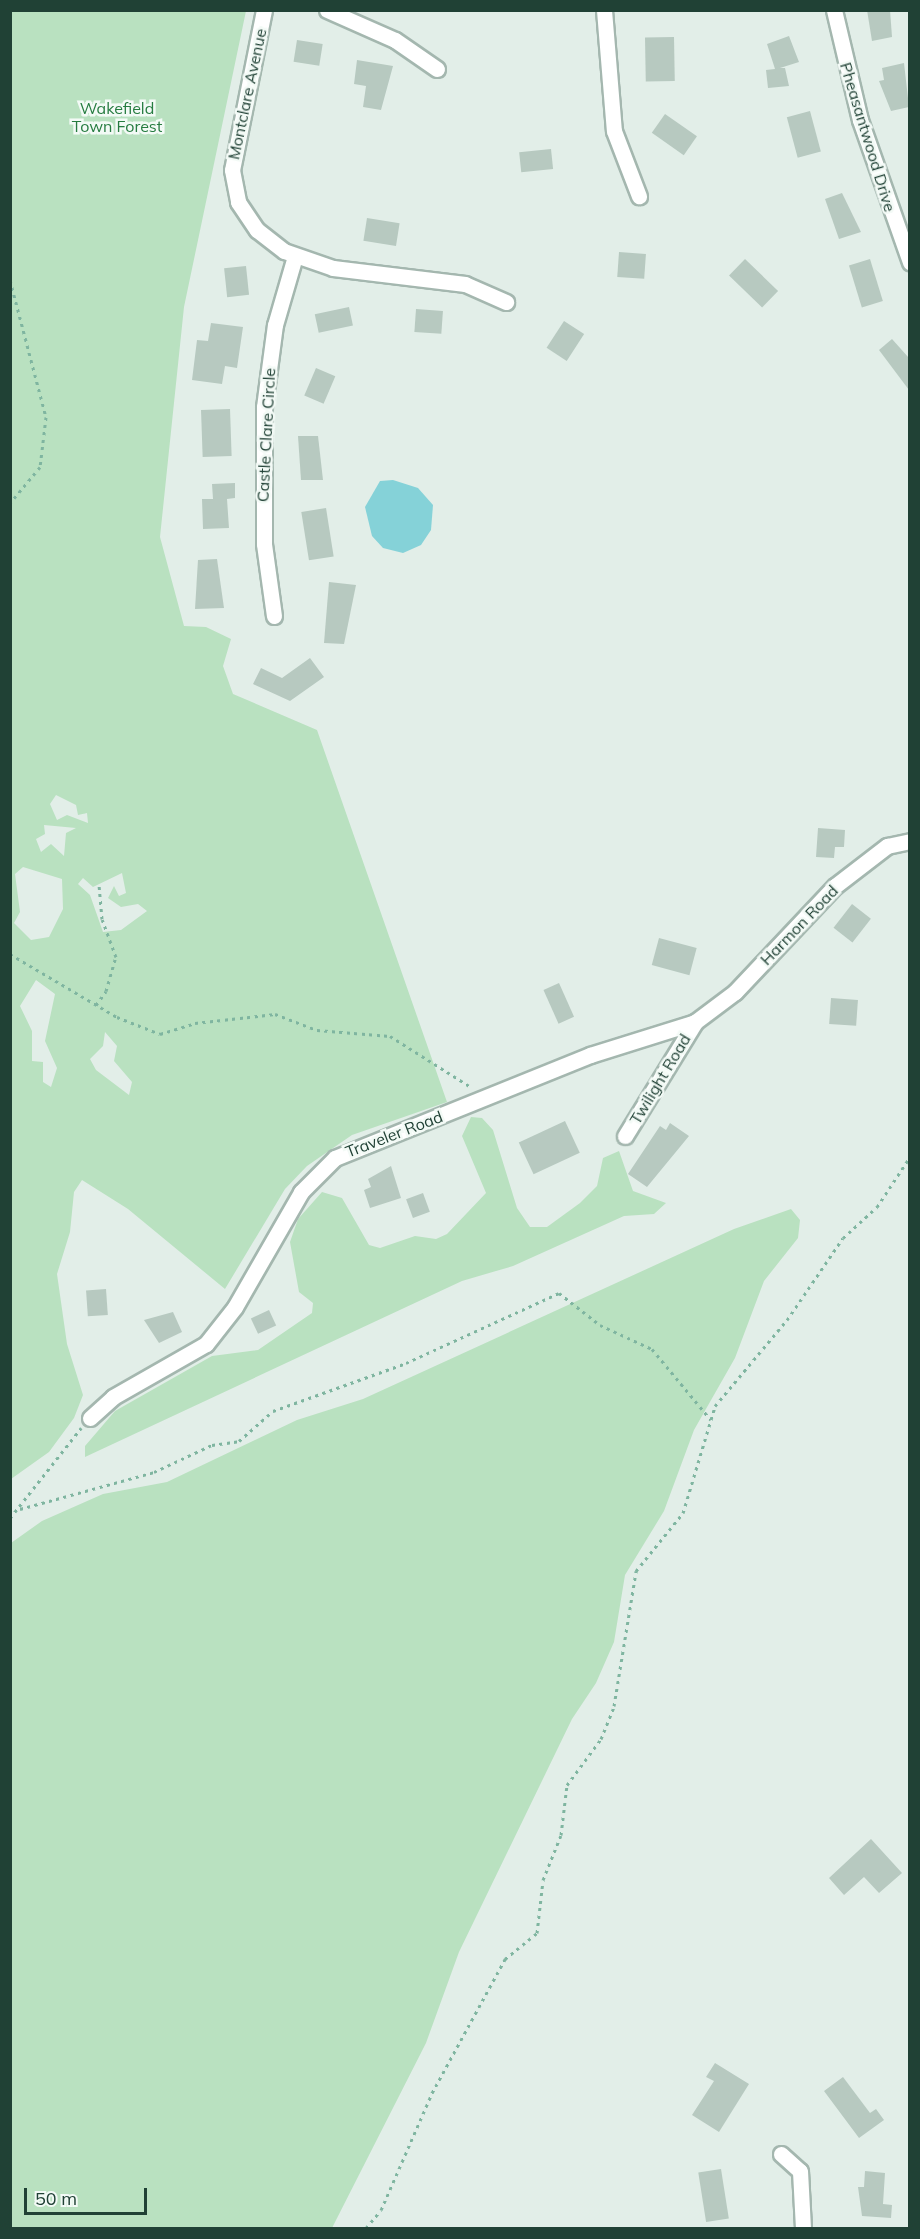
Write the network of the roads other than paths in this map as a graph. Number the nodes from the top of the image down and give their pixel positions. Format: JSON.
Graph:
{"nodes":[{"id":1,"x":264,"y":10,"type":"edge"},
{"id":2,"x":327,"y":10,"type":"edge"},
{"id":3,"x":604,"y":10,"type":"edge"},
{"id":4,"x":834,"y":10,"type":"edge"},
{"id":5,"x":437,"y":69,"type":"dead end"},
{"id":6,"x":639,"y":196,"type":"dead end"},
{"id":7,"x":295,"y":256,"type":"junction"},
{"id":8,"x":909,"y":262,"type":"edge"},
{"id":9,"x":506,"y":302,"type":"dead end"},
{"id":10,"x":274,"y":616,"type":"dead end"},
{"id":11,"x":909,"y":841,"type":"edge"},
{"id":12,"x":695,"y":1022,"type":"junction"},
{"id":13,"x":625,"y":1136,"type":"dead end"},
{"id":14,"x":90,"y":1418,"type":"road end"},
{"id":15,"x":781,"y":2154,"type":"dead end"},
{"id":16,"x":803,"y":2229,"type":"edge"}],
"edges":[{"from":1,"to":7,"type":"street","name":"Montclare Avenue"},
{"from":2,"to":5,"type":"street"},
{"from":3,"to":6,"type":"street"},
{"from":4,"to":8,"type":"street","name":"Pheasantwood Drive"},
{"from":7,"to":9,"type":"street","name":"Montclare Avenue"},
{"from":7,"to":10,"type":"street","name":"Castle Clare Circle"},
{"from":11,"to":12,"type":"street","name":"Harmon Road"},
{"from":12,"to":13,"type":"street","name":"Twilight Road"},
{"from":12,"to":14,"type":"street","name":"Traveler Road"},
{"from":15,"to":16,"type":"street"}]}
